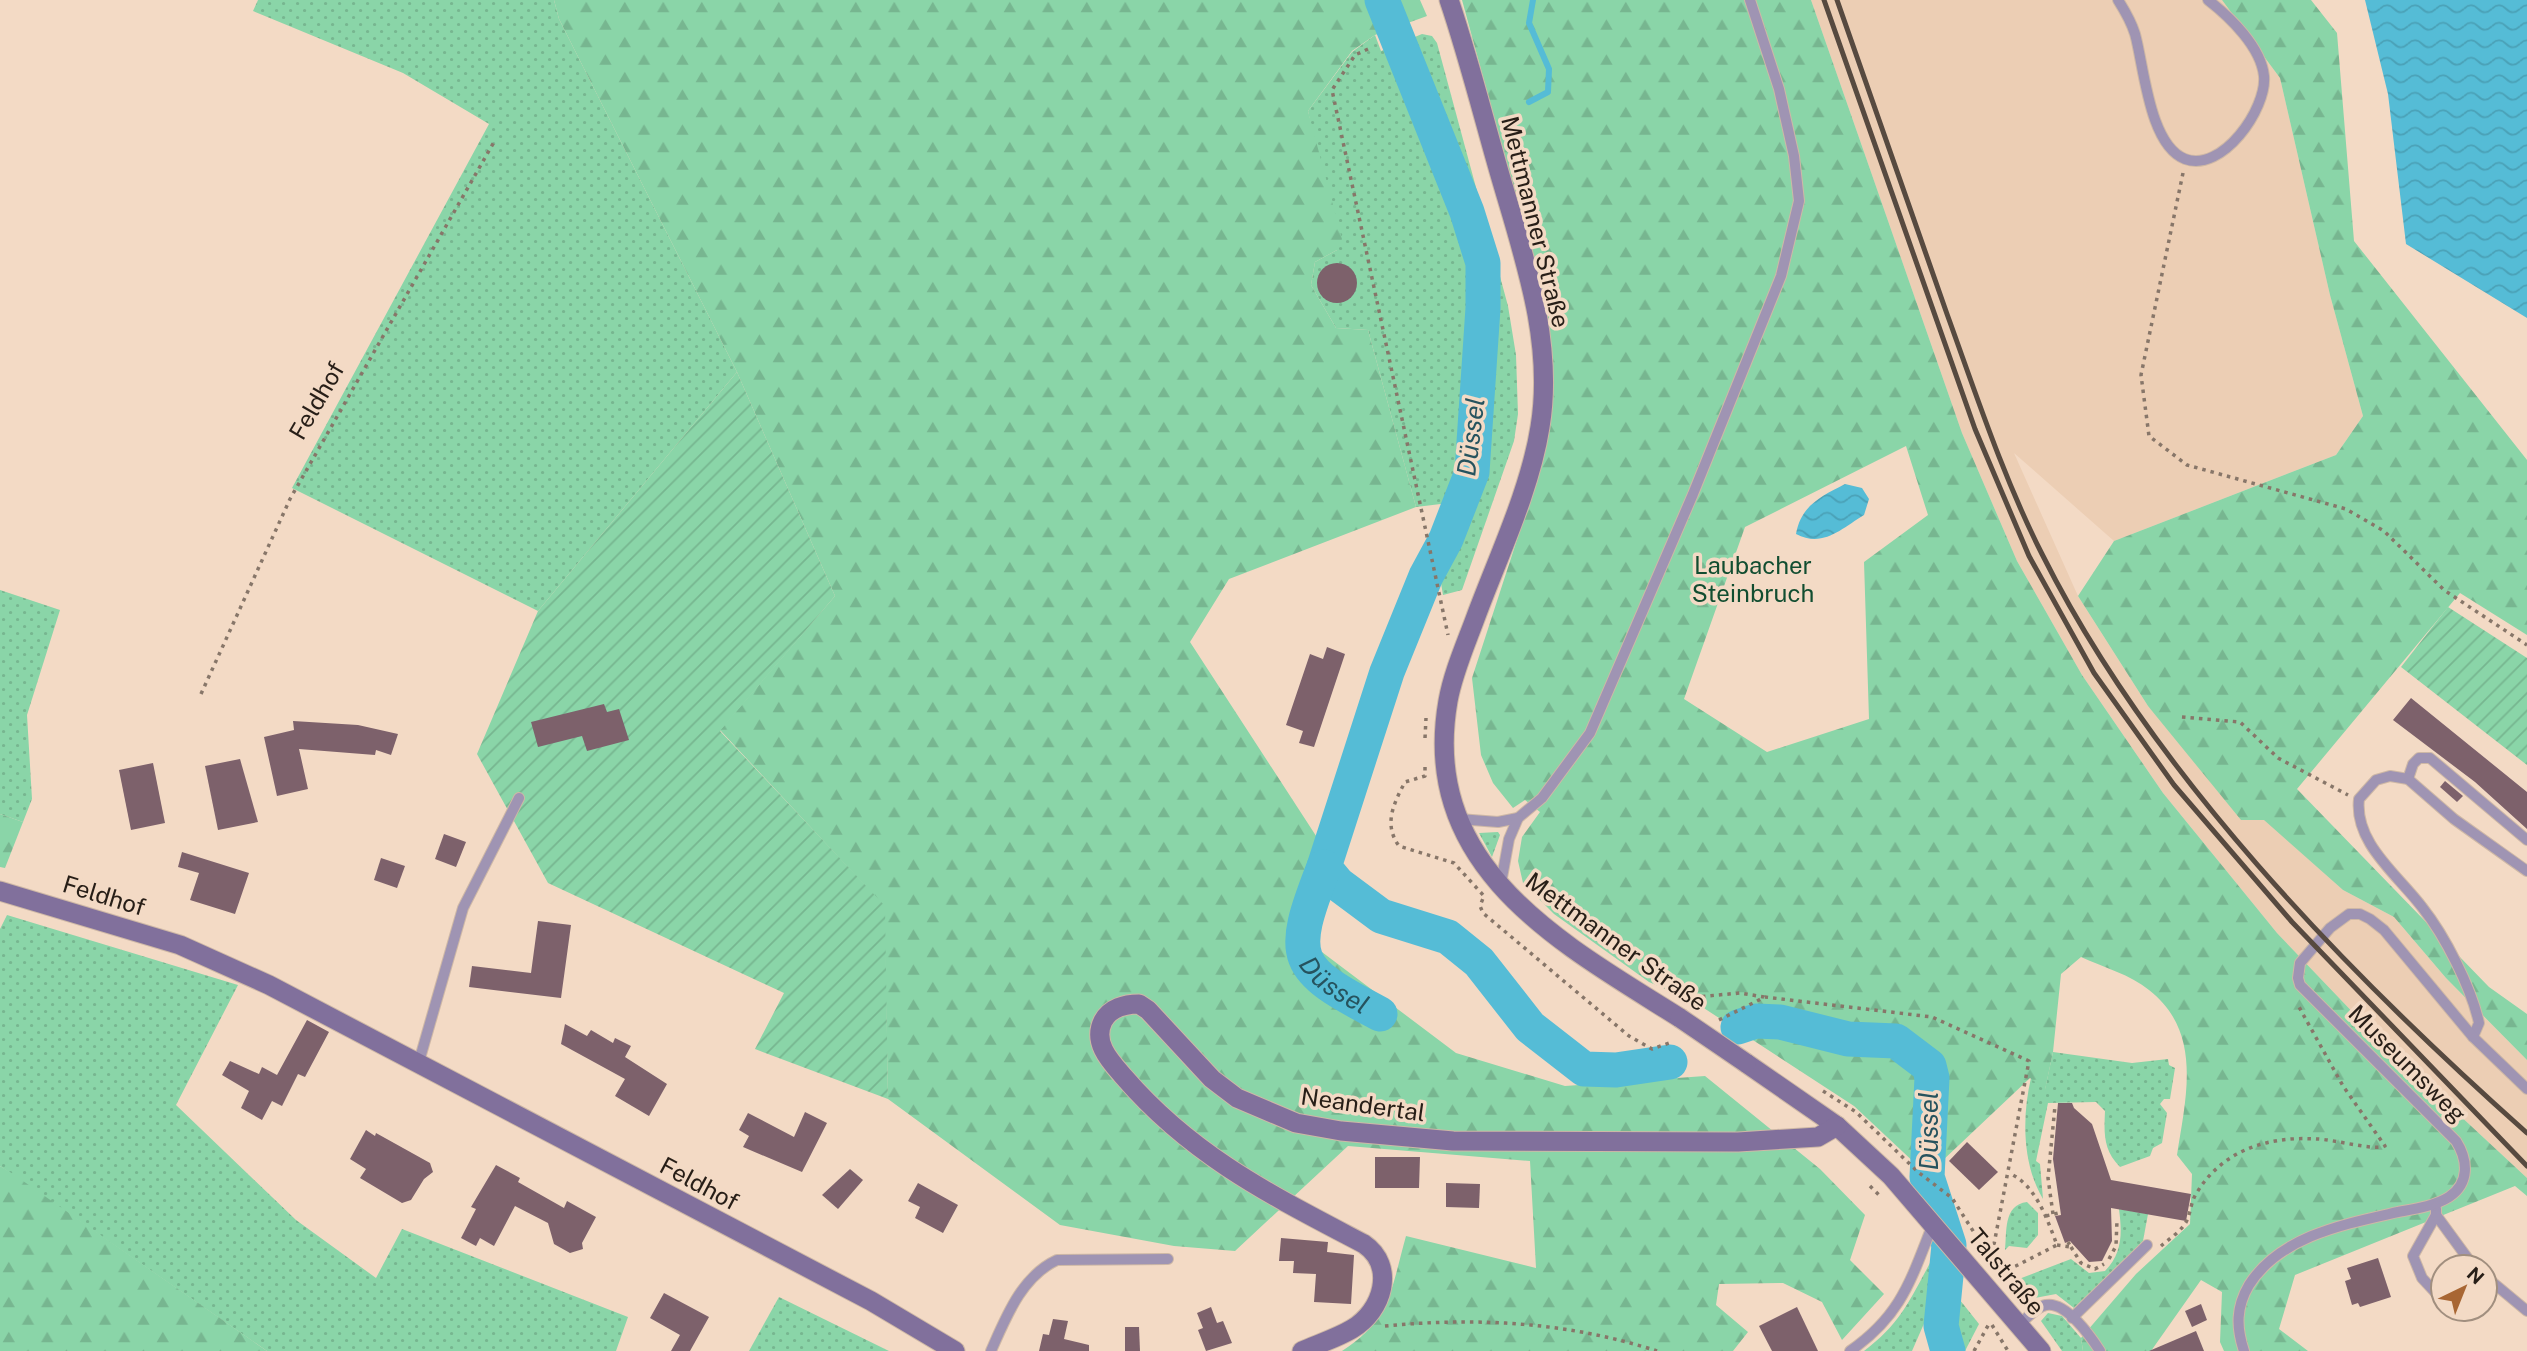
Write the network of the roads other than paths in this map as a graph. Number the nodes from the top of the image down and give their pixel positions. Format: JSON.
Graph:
{"nodes":[{"id":1,"x":1449,"y":0,"type":"edge"},
{"id":2,"x":1750,"y":0,"type":"edge"},
{"id":3,"x":2118,"y":0,"type":"edge"},
{"id":4,"x":2208,"y":0,"type":"edge"},
{"id":5,"x":2408,"y":779,"type":"junction"},
{"id":6,"x":519,"y":798,"type":"dead end"},
{"id":7,"x":1518,"y":818,"type":"junction"},
{"id":8,"x":1459,"y":820,"type":"junction"},
{"id":9,"x":2527,"y":840,"type":"edge"},
{"id":10,"x":2527,"y":871,"type":"edge"},
{"id":11,"x":1501,"y":889,"type":"junction"},
{"id":12,"x":0,"y":891,"type":"edge"},
{"id":13,"x":2473,"y":1037,"type":"junction"},
{"id":14,"x":418,"y":1065,"type":"junction"},
{"id":15,"x":2527,"y":1089,"type":"edge"},
{"id":16,"x":1837,"y":1126,"type":"junction"},
{"id":17,"x":2435,"y":1203,"type":"junction"},
{"id":18,"x":2436,"y":1215,"type":"junction"},
{"id":19,"x":1936,"y":1228,"type":"junction"},
{"id":20,"x":2153,"y":1246,"type":"road end"},
{"id":21,"x":2461,"y":1253,"type":"edge"},
{"id":22,"x":1168,"y":1259,"type":"dead end"},
{"id":23,"x":2429,"y":1286,"type":"edge"},
{"id":24,"x":2499,"y":1288,"type":"edge"},
{"id":25,"x":2527,"y":1311,"type":"edge"},
{"id":26,"x":2072,"y":1318,"type":"junction"},
{"id":27,"x":2019,"y":1325,"type":"junction"},
{"id":28,"x":955,"y":1351,"type":"edge"},
{"id":29,"x":991,"y":1351,"type":"edge"},
{"id":30,"x":1302,"y":1351,"type":"edge"},
{"id":31,"x":1850,"y":1351,"type":"edge"},
{"id":32,"x":2041,"y":1351,"type":"edge"},
{"id":33,"x":2100,"y":1351,"type":"edge"},
{"id":34,"x":2244,"y":1351,"type":"edge"}],
"edges":[{"from":1,"to":8,"type":"main road","name":"Mettmanner Straße"},
{"from":2,"to":7,"type":"lane"},
{"from":3,"to":4,"type":"lane"},
{"from":5,"to":9,"type":"lane"},
{"from":5,"to":10,"type":"lane"},
{"from":5,"to":13,"type":"lane"},
{"from":6,"to":14,"type":"lane"},
{"from":7,"to":8,"type":"lane"},
{"from":7,"to":11,"type":"lane"},
{"from":8,"to":11,"type":"main road","name":"Mettmanner Straße"},
{"from":11,"to":16,"type":"main road","name":"Mettmanner Straße","bridge":true},
{"from":12,"to":14,"type":"main road","name":"Feldhof"},
{"from":13,"to":15,"type":"lane"},
{"from":13,"to":17,"type":"lane","name":"Museumsweg"},
{"from":14,"to":28,"type":"main road","name":"Feldhof"},
{"from":16,"to":19,"type":"main road","name":"Mettmanner Straße"},
{"from":16,"to":30,"type":"main road","name":"Neandertal"},
{"from":17,"to":18,"type":"lane"},
{"from":17,"to":34,"type":"lane","name":"Museumsweg"},
{"from":18,"to":21,"type":"lane"},
{"from":18,"to":23,"type":"lane"},
{"from":19,"to":27,"type":"main road","name":"Talstraße"},
{"from":19,"to":31,"type":"lane"},
{"from":20,"to":26,"type":"lane"},
{"from":22,"to":29,"type":"lane"},
{"from":24,"to":25,"type":"lane"},
{"from":26,"to":27,"type":"lane"},
{"from":26,"to":33,"type":"lane"},
{"from":27,"to":32,"type":"main road","name":"Talstraße"}]}
